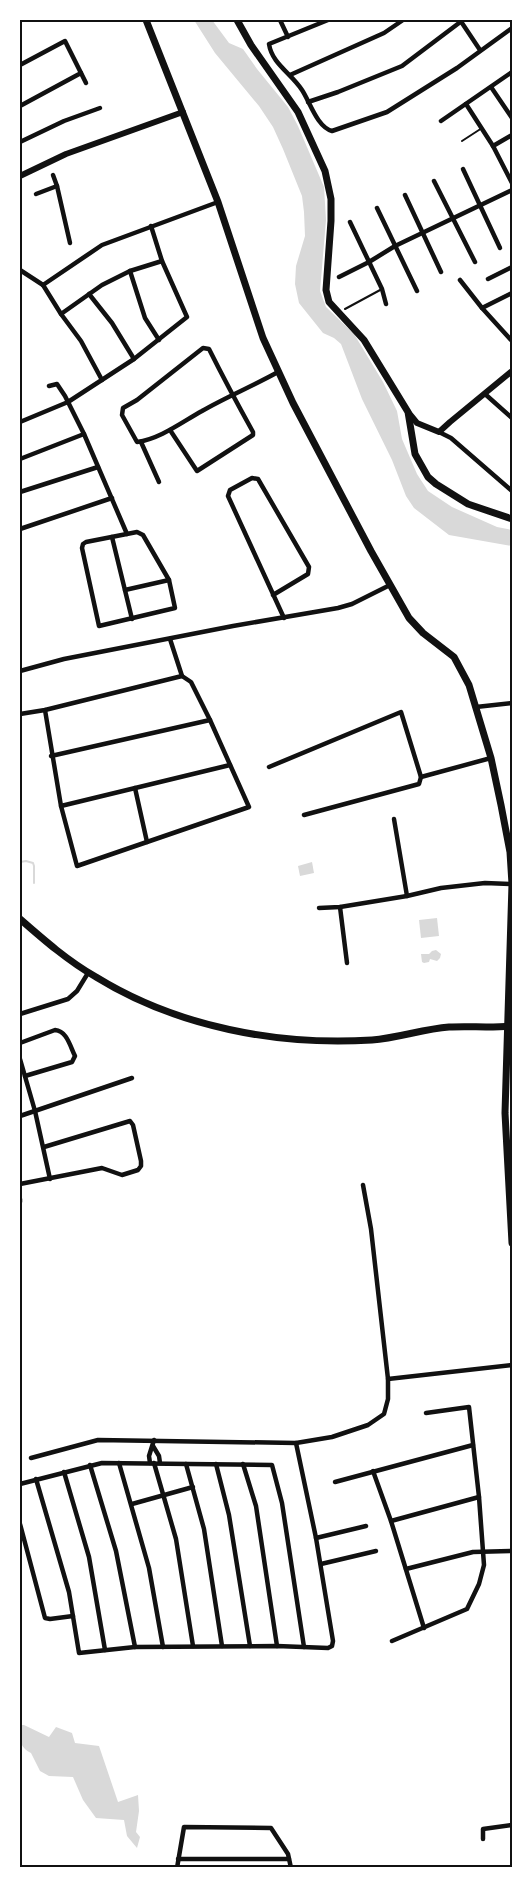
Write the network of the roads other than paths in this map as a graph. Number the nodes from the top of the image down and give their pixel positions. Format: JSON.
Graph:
{"nodes":[{"id":1,"x":146,"y":20,"type":"edge"},
{"id":2,"x":237,"y":20,"type":"edge"},
{"id":3,"x":280,"y":20,"type":"edge"},
{"id":4,"x":328,"y":20,"type":"edge"},
{"id":5,"x":403,"y":20,"type":"edge"},
{"id":6,"x":461,"y":20,"type":"edge"},
{"id":7,"x":513,"y":28,"type":"edge"},
{"id":8,"x":288,"y":37,"type":"junction"},
{"id":9,"x":480,"y":50,"type":"junction"},
{"id":10,"x":20,"y":65,"type":"edge"},
{"id":11,"x":513,"y":72,"type":"edge"},
{"id":12,"x":81,"y":73,"type":"junction"},
{"id":13,"x":290,"y":75,"type":"junction"},
{"id":14,"x":86,"y":83,"type":"dead end"},
{"id":15,"x":491,"y":87,"type":"junction"},
{"id":16,"x":308,"y":102,"type":"junction"},
{"id":17,"x":292,"y":104,"type":"junction"},
{"id":18,"x":466,"y":104,"type":"junction"},
{"id":19,"x":20,"y":106,"type":"edge"},
{"id":20,"x":100,"y":108,"type":"dead end"},
{"id":21,"x":183,"y":112,"type":"junction"},
{"id":22,"x":297,"y":112,"type":"junction"},
{"id":23,"x":513,"y":118,"type":"edge"},
{"id":24,"x":441,"y":121,"type":"dead end"},
{"id":25,"x":482,"y":128,"type":"junction"},
{"id":26,"x":513,"y":135,"type":"edge"},
{"id":27,"x":462,"y":141,"type":"dead end"},
{"id":28,"x":20,"y":142,"type":"edge"},
{"id":29,"x":493,"y":146,"type":"junction"},
{"id":30,"x":463,"y":169,"type":"dead end"},
{"id":31,"x":53,"y":175,"type":"dead end"},
{"id":32,"x":20,"y":176,"type":"edge"},
{"id":33,"x":434,"y":181,"type":"dead end"},
{"id":34,"x":513,"y":183,"type":"edge"},
{"id":35,"x":57,"y":186,"type":"junction"},
{"id":36,"x":513,"y":190,"type":"edge"},
{"id":37,"x":36,"y":194,"type":"dead end"},
{"id":38,"x":405,"y":195,"type":"dead end"},
{"id":39,"x":218,"y":202,"type":"junction"},
{"id":40,"x":480,"y":205,"type":"junction"},
{"id":41,"x":377,"y":208,"type":"dead end"},
{"id":42,"x":453,"y":218,"type":"junction"},
{"id":43,"x":350,"y":222,"type":"dead end"},
{"id":44,"x":151,"y":226,"type":"junction"},
{"id":45,"x":423,"y":232,"type":"junction"},
{"id":46,"x":70,"y":243,"type":"dead end"},
{"id":47,"x":395,"y":246,"type":"junction"},
{"id":48,"x":500,"y":248,"type":"dead end"},
{"id":49,"x":162,"y":261,"type":"junction"},
{"id":50,"x":369,"y":262,"type":"junction"},
{"id":51,"x":475,"y":262,"type":"dead end"},
{"id":52,"x":513,"y":267,"type":"edge"},
{"id":53,"x":20,"y":270,"type":"edge"},
{"id":54,"x":130,"y":271,"type":"junction"},
{"id":55,"x":441,"y":272,"type":"dead end"},
{"id":56,"x":339,"y":277,"type":"dead end"},
{"id":57,"x":488,"y":279,"type":"dead end"},
{"id":58,"x":460,"y":280,"type":"dead end"},
{"id":59,"x":43,"y":285,"type":"junction"},
{"id":60,"x":382,"y":289,"type":"junction"},
{"id":61,"x":417,"y":291,"type":"dead end"},
{"id":62,"x":513,"y":293,"type":"edge"},
{"id":63,"x":89,"y":294,"type":"junction"},
{"id":64,"x":386,"y":304,"type":"dead end"},
{"id":65,"x":482,"y":308,"type":"junction"},
{"id":66,"x":345,"y":309,"type":"dead end"},
{"id":67,"x":61,"y":314,"type":"junction"},
{"id":68,"x":159,"y":340,"type":"junction"},
{"id":69,"x":513,"y":341,"type":"edge"},
{"id":70,"x":134,"y":358,"type":"junction"},
{"id":71,"x":513,"y":371,"type":"edge"},
{"id":72,"x":278,"y":372,"type":"junction"},
{"id":73,"x":102,"y":380,"type":"junction"},
{"id":74,"x":48,"y":386,"type":"dead end"},
{"id":75,"x":485,"y":394,"type":"junction"},
{"id":76,"x":233,"y":395,"type":"junction"},
{"id":77,"x":68,"y":402,"type":"junction"},
{"id":78,"x":408,"y":412,"type":"junction"},
{"id":79,"x":513,"y":418,"type":"edge"},
{"id":80,"x":20,"y":422,"type":"edge"},
{"id":81,"x":170,"y":430,"type":"junction"},
{"id":82,"x":439,"y":432,"type":"junction"},
{"id":83,"x":84,"y":434,"type":"junction"},
{"id":84,"x":141,"y":442,"type":"junction"},
{"id":85,"x":20,"y":459,"type":"edge"},
{"id":86,"x":98,"y":467,"type":"junction"},
{"id":87,"x":159,"y":482,"type":"dead end"},
{"id":88,"x":513,"y":490,"type":"edge"},
{"id":89,"x":20,"y":492,"type":"edge"},
{"id":90,"x":112,"y":498,"type":"junction"},
{"id":91,"x":513,"y":519,"type":"edge"},
{"id":92,"x":20,"y":529,"type":"edge"},
{"id":93,"x":128,"y":534,"type":"junction"},
{"id":94,"x":112,"y":537,"type":"junction"},
{"id":95,"x":169,"y":580,"type":"junction"},
{"id":96,"x":390,"y":585,"type":"junction"},
{"id":97,"x":125,"y":591,"type":"junction"},
{"id":98,"x":273,"y":595,"type":"junction"},
{"id":99,"x":284,"y":618,"type":"junction"},
{"id":100,"x":132,"y":619,"type":"junction"},
{"id":101,"x":170,"y":639,"type":"junction"},
{"id":102,"x":20,"y":671,"type":"edge"},
{"id":103,"x":182,"y":676,"type":"junction"},
{"id":104,"x":513,"y":703,"type":"edge"},
{"id":105,"x":477,"y":707,"type":"junction"},
{"id":106,"x":45,"y":710,"type":"junction"},
{"id":107,"x":20,"y":714,"type":"edge"},
{"id":108,"x":210,"y":720,"type":"junction"},
{"id":109,"x":51,"y":756,"type":"junction"},
{"id":110,"x":491,"y":758,"type":"junction"},
{"id":111,"x":230,"y":765,"type":"junction"},
{"id":112,"x":269,"y":767,"type":"dead end"},
{"id":113,"x":421,"y":777,"type":"junction"},
{"id":114,"x":135,"y":788,"type":"junction"},
{"id":115,"x":61,"y":806,"type":"junction"},
{"id":116,"x":304,"y":815,"type":"dead end"},
{"id":117,"x":394,"y":819,"type":"dead end"},
{"id":118,"x":147,"y":842,"type":"junction"},
{"id":119,"x":512,"y":884,"type":"edge"},
{"id":120,"x":407,"y":896,"type":"junction"},
{"id":121,"x":340,"y":907,"type":"junction"},
{"id":122,"x":319,"y":908,"type":"dead end"},
{"id":123,"x":20,"y":919,"type":"edge"},
{"id":124,"x":346,"y":963,"type":"dead end"},
{"id":125,"x":88,"y":973,"type":"junction"},
{"id":126,"x":20,"y":1014,"type":"edge"},
{"id":127,"x":510,"y":1026,"type":"edge"},
{"id":128,"x":20,"y":1043,"type":"edge"},
{"id":129,"x":20,"y":1059,"type":"edge"},
{"id":130,"x":26,"y":1076,"type":"junction"},
{"id":131,"x":132,"y":1078,"type":"dead end"},
{"id":132,"x":35,"y":1111,"type":"junction"},
{"id":133,"x":20,"y":1116,"type":"edge"},
{"id":134,"x":44,"y":1147,"type":"junction"},
{"id":135,"x":50,"y":1179,"type":"junction"},
{"id":136,"x":20,"y":1185,"type":"edge"},
{"id":137,"x":363,"y":1185,"type":"dead end"},
{"id":138,"x":513,"y":1244,"type":"edge"},
{"id":139,"x":513,"y":1365,"type":"edge"},
{"id":140,"x":388,"y":1379,"type":"junction"},
{"id":141,"x":426,"y":1413,"type":"dead end"},
{"id":142,"x":154,"y":1443,"type":"junction"},
{"id":143,"x":296,"y":1443,"type":"junction"},
{"id":144,"x":473,"y":1445,"type":"junction"},
{"id":145,"x":31,"y":1458,"type":"dead end"},
{"id":146,"x":119,"y":1463,"type":"junction"},
{"id":147,"x":155,"y":1463,"type":"junction"},
{"id":148,"x":186,"y":1464,"type":"junction"},
{"id":149,"x":216,"y":1464,"type":"junction"},
{"id":150,"x":243,"y":1464,"type":"junction"},
{"id":151,"x":90,"y":1465,"type":"junction"},
{"id":152,"x":64,"y":1472,"type":"junction"},
{"id":153,"x":373,"y":1472,"type":"junction"},
{"id":154,"x":36,"y":1479,"type":"junction"},
{"id":155,"x":335,"y":1482,"type":"dead end"},
{"id":156,"x":20,"y":1484,"type":"edge"},
{"id":157,"x":193,"y":1487,"type":"junction"},
{"id":158,"x":163,"y":1494,"type":"junction"},
{"id":159,"x":479,"y":1497,"type":"junction"},
{"id":160,"x":132,"y":1504,"type":"junction"},
{"id":161,"x":391,"y":1521,"type":"junction"},
{"id":162,"x":20,"y":1524,"type":"edge"},
{"id":163,"x":366,"y":1526,"type":"dead end"},
{"id":164,"x":316,"y":1538,"type":"junction"},
{"id":165,"x":376,"y":1551,"type":"dead end"},
{"id":166,"x":483,"y":1551,"type":"junction"},
{"id":167,"x":513,"y":1551,"type":"edge"},
{"id":168,"x":321,"y":1564,"type":"junction"},
{"id":169,"x":406,"y":1569,"type":"junction"},
{"id":170,"x":73,"y":1616,"type":"junction"},
{"id":171,"x":424,"y":1628,"type":"junction"},
{"id":172,"x":392,"y":1641,"type":"dead end"},
{"id":173,"x":193,"y":1646,"type":"junction"},
{"id":174,"x":222,"y":1646,"type":"junction"},
{"id":175,"x":250,"y":1646,"type":"junction"},
{"id":176,"x":277,"y":1646,"type":"junction"},
{"id":177,"x":135,"y":1647,"type":"junction"},
{"id":178,"x":163,"y":1647,"type":"junction"},
{"id":179,"x":304,"y":1647,"type":"junction"},
{"id":180,"x":105,"y":1650,"type":"junction"},
{"id":181,"x":513,"y":1825,"type":"edge"},
{"id":182,"x":483,"y":1839,"type":"dead end"},
{"id":183,"x":178,"y":1858,"type":"junction"},
{"id":184,"x":289,"y":1859,"type":"junction"},
{"id":185,"x":177,"y":1868,"type":"edge"},
{"id":186,"x":291,"y":1868,"type":"edge"}],
"edges":[{"from":1,"to":21,"type":"main road"},
{"from":2,"to":17,"type":"main road"},
{"from":3,"to":8,"type":"street"},
{"from":4,"to":8,"type":"street"},
{"from":5,"to":13,"type":"street"},
{"from":6,"to":9,"type":"street"},
{"from":6,"to":16,"type":"street"},
{"from":7,"to":9,"type":"street"},
{"from":8,"to":13,"type":"street"},
{"from":9,"to":16,"type":"street"},
{"from":10,"to":12,"type":"street"},
{"from":11,"to":15,"type":"street"},
{"from":12,"to":14,"type":"street"},
{"from":12,"to":19,"type":"street"},
{"from":13,"to":16,"type":"street"},
{"from":15,"to":18,"type":"street"},
{"from":15,"to":23,"type":"street"},
{"from":16,"to":17,"type":"street"},
{"from":16,"to":22,"type":"street"},
{"from":17,"to":22,"type":"main road"},
{"from":18,"to":24,"type":"street"},
{"from":18,"to":25,"type":"street"},
{"from":20,"to":28,"type":"street"},
{"from":21,"to":32,"type":"street"},
{"from":21,"to":39,"type":"main road"},
{"from":22,"to":78,"type":"main road"},
{"from":25,"to":27,"type":"lane"},
{"from":25,"to":29,"type":"street"},
{"from":26,"to":29,"type":"street"},
{"from":29,"to":34,"type":"street"},
{"from":30,"to":40,"type":"street"},
{"from":31,"to":35,"type":"street"},
{"from":33,"to":42,"type":"street"},
{"from":35,"to":37,"type":"street"},
{"from":35,"to":46,"type":"street"},
{"from":36,"to":40,"type":"street"},
{"from":38,"to":45,"type":"street"},
{"from":39,"to":44,"type":"street"},
{"from":39,"to":72,"type":"main road"},
{"from":40,"to":42,"type":"street"},
{"from":40,"to":48,"type":"street"},
{"from":41,"to":47,"type":"street"},
{"from":42,"to":45,"type":"street"},
{"from":42,"to":51,"type":"street"},
{"from":43,"to":50,"type":"street"},
{"from":44,"to":49,"type":"street"},
{"from":44,"to":59,"type":"street"},
{"from":45,"to":47,"type":"street"},
{"from":45,"to":55,"type":"street"},
{"from":47,"to":50,"type":"street"},
{"from":47,"to":61,"type":"street"},
{"from":49,"to":54,"type":"street"},
{"from":49,"to":68,"type":"street"},
{"from":50,"to":56,"type":"street"},
{"from":50,"to":60,"type":"street"},
{"from":52,"to":57,"type":"street"},
{"from":53,"to":59,"type":"street"},
{"from":54,"to":63,"type":"street"},
{"from":54,"to":68,"type":"street"},
{"from":58,"to":65,"type":"street"},
{"from":59,"to":67,"type":"street"},
{"from":60,"to":64,"type":"street"},
{"from":60,"to":66,"type":"lane"},
{"from":62,"to":65,"type":"street"},
{"from":63,"to":67,"type":"street"},
{"from":63,"to":70,"type":"street"},
{"from":65,"to":69,"type":"street"},
{"from":67,"to":73,"type":"street"},
{"from":68,"to":70,"type":"street"},
{"from":70,"to":73,"type":"street"},
{"from":71,"to":75,"type":"street"},
{"from":72,"to":76,"type":"street"},
{"from":72,"to":96,"type":"main road"},
{"from":73,"to":77,"type":"street"},
{"from":74,"to":77,"type":"street"},
{"from":75,"to":79,"type":"street"},
{"from":75,"to":82,"type":"street"},
{"from":76,"to":81,"type":"street"},
{"from":76,"to":81,"type":"street"},
{"from":76,"to":84,"type":"street"},
{"from":77,"to":80,"type":"street"},
{"from":77,"to":83,"type":"street"},
{"from":78,"to":82,"type":"street"},
{"from":78,"to":91,"type":"main road"},
{"from":81,"to":84,"type":"street"},
{"from":82,"to":88,"type":"street"},
{"from":83,"to":85,"type":"street"},
{"from":83,"to":86,"type":"street"},
{"from":84,"to":87,"type":"street"},
{"from":86,"to":89,"type":"street"},
{"from":86,"to":90,"type":"street"},
{"from":90,"to":92,"type":"street"},
{"from":90,"to":93,"type":"street"},
{"from":93,"to":94,"type":"street"},
{"from":93,"to":95,"type":"street"},
{"from":94,"to":97,"type":"street"},
{"from":94,"to":100,"type":"street"},
{"from":95,"to":97,"type":"street"},
{"from":95,"to":100,"type":"street"},
{"from":96,"to":99,"type":"street"},
{"from":96,"to":105,"type":"main road"},
{"from":97,"to":100,"type":"street"},
{"from":98,"to":98,"type":"street"},
{"from":98,"to":99,"type":"street"},
{"from":99,"to":101,"type":"street"},
{"from":101,"to":102,"type":"street"},
{"from":101,"to":103,"type":"street"},
{"from":103,"to":106,"type":"street"},
{"from":103,"to":108,"type":"street"},
{"from":104,"to":105,"type":"street"},
{"from":105,"to":110,"type":"main road"},
{"from":106,"to":107,"type":"street"},
{"from":106,"to":109,"type":"street"},
{"from":108,"to":109,"type":"street"},
{"from":108,"to":111,"type":"street"},
{"from":109,"to":115,"type":"street"},
{"from":110,"to":113,"type":"street"},
{"from":110,"to":119,"type":"main road"},
{"from":111,"to":114,"type":"street"},
{"from":111,"to":118,"type":"street"},
{"from":112,"to":113,"type":"street"},
{"from":113,"to":116,"type":"street"},
{"from":114,"to":115,"type":"street"},
{"from":114,"to":118,"type":"street"},
{"from":115,"to":118,"type":"street"},
{"from":117,"to":120,"type":"street"},
{"from":119,"to":120,"type":"street"},
{"from":119,"to":127,"type":"main road"},
{"from":120,"to":121,"type":"street"},
{"from":121,"to":122,"type":"street"},
{"from":121,"to":124,"type":"street"},
{"from":123,"to":125,"type":"main road"},
{"from":125,"to":126,"type":"street"},
{"from":125,"to":127,"type":"main road"},
{"from":127,"to":138,"type":"main road"},
{"from":128,"to":130,"type":"street"},
{"from":129,"to":130,"type":"street"},
{"from":130,"to":132,"type":"street"},
{"from":131,"to":132,"type":"street"},
{"from":132,"to":133,"type":"street"},
{"from":132,"to":134,"type":"street"},
{"from":134,"to":135,"type":"street"},
{"from":134,"to":135,"type":"street"},
{"from":135,"to":136,"type":"street"},
{"from":137,"to":140,"type":"street"},
{"from":139,"to":140,"type":"street"},
{"from":140,"to":143,"type":"street"},
{"from":141,"to":144,"type":"street"},
{"from":142,"to":143,"type":"street"},
{"from":142,"to":145,"type":"street"},
{"from":142,"to":147,"type":"street"},
{"from":142,"to":147,"type":"street"},
{"from":143,"to":164,"type":"street"},
{"from":144,"to":153,"type":"street"},
{"from":144,"to":159,"type":"street"},
{"from":146,"to":147,"type":"street"},
{"from":146,"to":151,"type":"street"},
{"from":146,"to":160,"type":"street"},
{"from":147,"to":148,"type":"street"},
{"from":147,"to":158,"type":"street"},
{"from":148,"to":149,"type":"street"},
{"from":148,"to":157,"type":"street"},
{"from":149,"to":150,"type":"street"},
{"from":149,"to":175,"type":"street"},
{"from":150,"to":176,"type":"street"},
{"from":150,"to":179,"type":"street"},
{"from":151,"to":152,"type":"street"},
{"from":151,"to":177,"type":"street"},
{"from":152,"to":154,"type":"street"},
{"from":152,"to":180,"type":"street"},
{"from":153,"to":155,"type":"street"},
{"from":153,"to":161,"type":"street"},
{"from":154,"to":156,"type":"street"},
{"from":154,"to":170,"type":"street"},
{"from":157,"to":158,"type":"street"},
{"from":157,"to":174,"type":"street"},
{"from":158,"to":160,"type":"street"},
{"from":158,"to":173,"type":"street"},
{"from":159,"to":161,"type":"street"},
{"from":159,"to":166,"type":"street"},
{"from":160,"to":178,"type":"street"},
{"from":161,"to":169,"type":"street"},
{"from":162,"to":170,"type":"street"},
{"from":163,"to":164,"type":"street"},
{"from":164,"to":168,"type":"street"},
{"from":165,"to":168,"type":"street"},
{"from":166,"to":167,"type":"street"},
{"from":166,"to":169,"type":"street"},
{"from":166,"to":171,"type":"street"},
{"from":168,"to":179,"type":"street"},
{"from":169,"to":171,"type":"street"},
{"from":170,"to":180,"type":"street"},
{"from":171,"to":172,"type":"street"},
{"from":173,"to":174,"type":"street"},
{"from":173,"to":178,"type":"street"},
{"from":174,"to":175,"type":"street"},
{"from":175,"to":176,"type":"street"},
{"from":176,"to":179,"type":"street"},
{"from":177,"to":178,"type":"street"},
{"from":177,"to":180,"type":"street"},
{"from":181,"to":182,"type":"street"},
{"from":183,"to":184,"type":"street"},
{"from":183,"to":184,"type":"street"},
{"from":183,"to":185,"type":"street"},
{"from":184,"to":186,"type":"street"}]}
